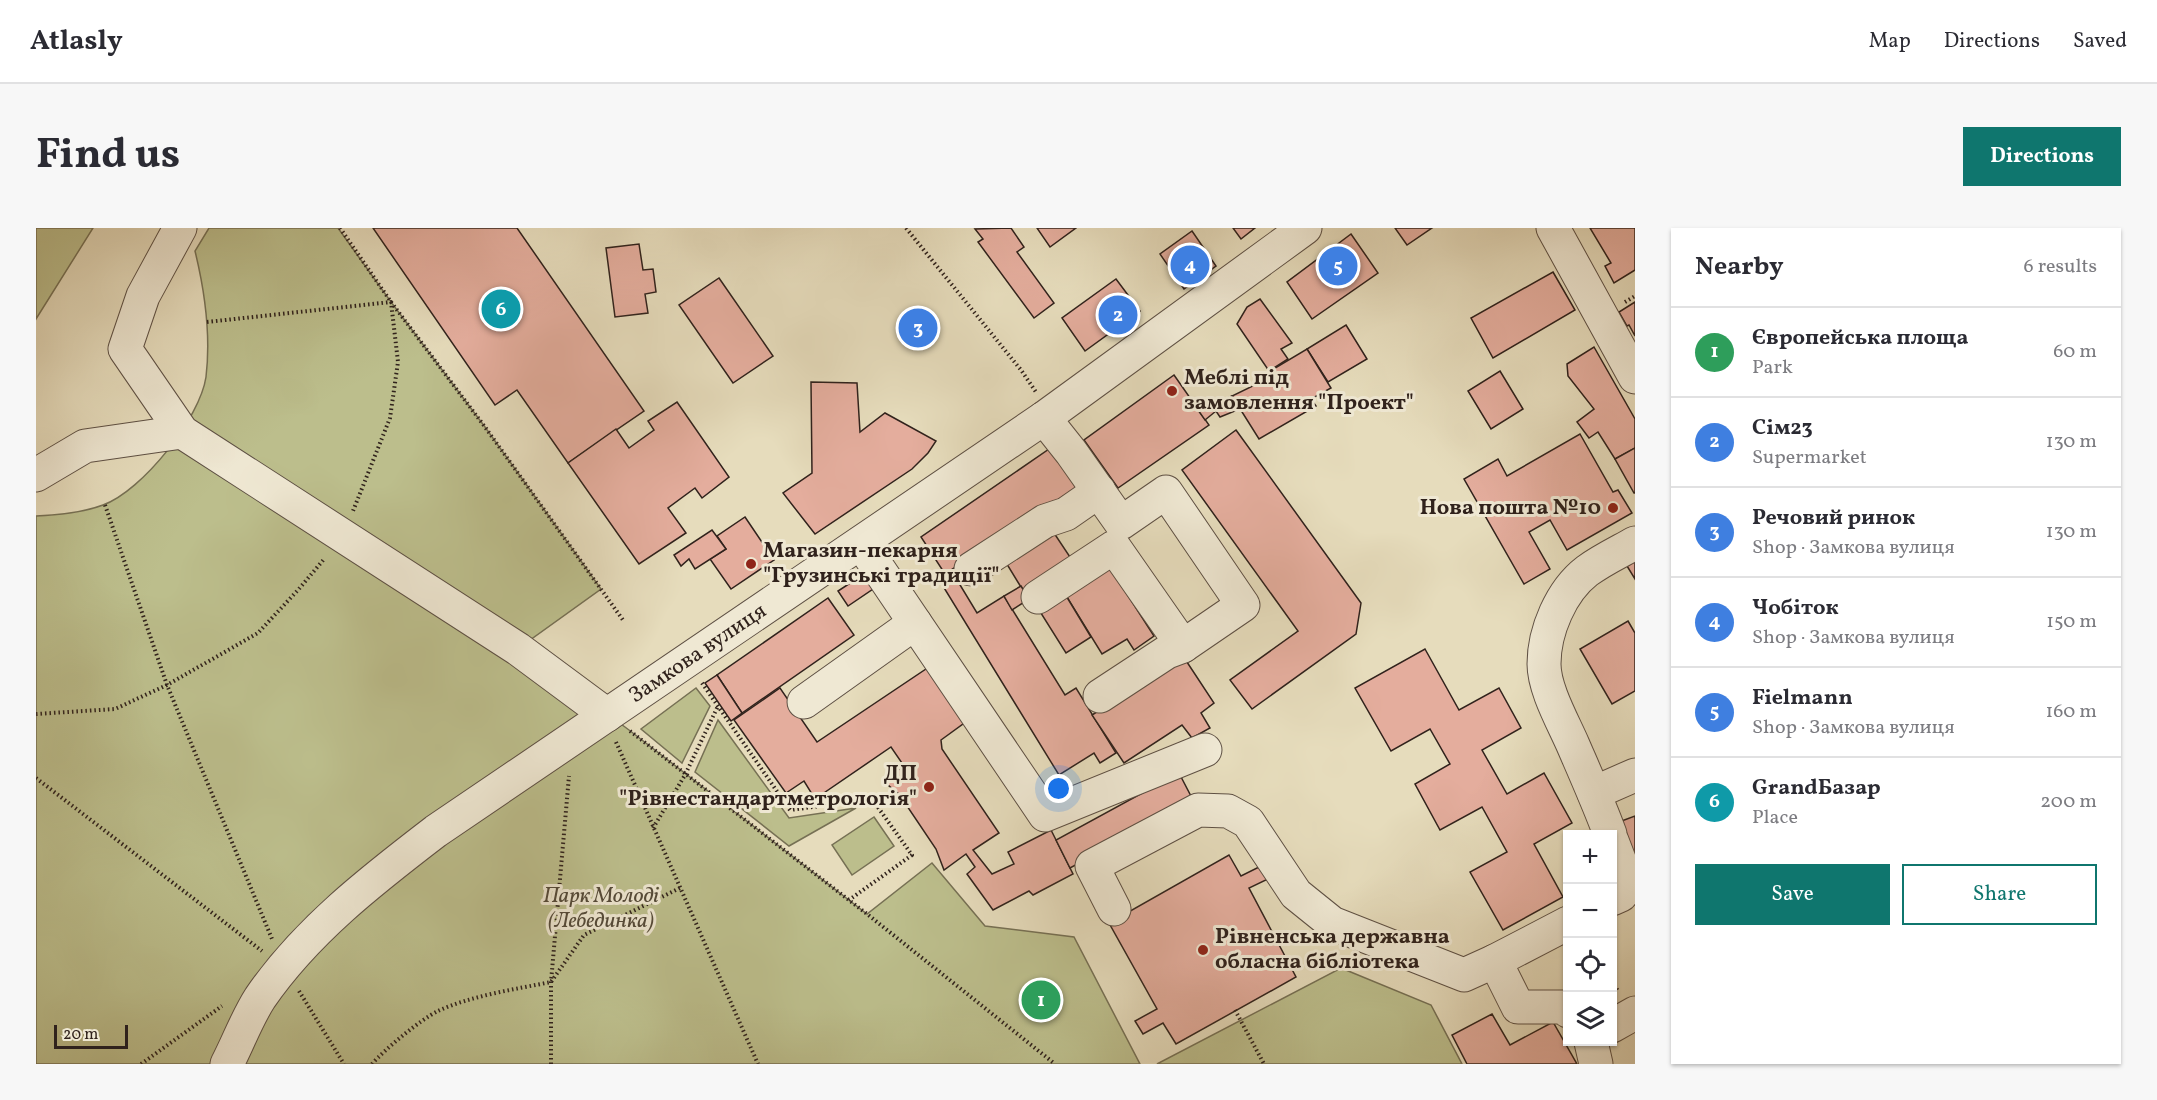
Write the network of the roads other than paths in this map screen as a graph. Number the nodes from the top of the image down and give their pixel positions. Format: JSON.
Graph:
{"nodes":[{"id":1,"x":180,"y":228,"type":"edge"},
{"id":2,"x":1305,"y":228,"type":"edge"},
{"id":3,"x":1552,"y":228,"type":"edge"},
{"id":4,"x":1635,"y":377,"type":"edge"},
{"id":5,"x":1043,"y":409,"type":"junction"},
{"id":6,"x":182,"y":432,"type":"junction"},
{"id":7,"x":36,"y":475,"type":"edge"},
{"id":8,"x":1099,"y":491,"type":"junction"},
{"id":9,"x":1117,"y":535,"type":"junction"},
{"id":10,"x":861,"y":543,"type":"junction"},
{"id":11,"x":1635,"y":543,"type":"edge"},
{"id":12,"x":971,"y":569,"type":"dead end"},
{"id":13,"x":1038,"y":597,"type":"dead end"},
{"id":14,"x":915,"y":623,"type":"junction"},
{"id":15,"x":1183,"y":646,"type":"junction"},
{"id":16,"x":1100,"y":696,"type":"dead end"},
{"id":17,"x":804,"y":702,"type":"dead end"},
{"id":18,"x":607,"y":716,"type":"junction"},
{"id":19,"x":1204,"y":750,"type":"dead end"},
{"id":20,"x":1635,"y":775,"type":"edge"},
{"id":21,"x":1594,"y":793,"type":"junction"},
{"id":22,"x":1608,"y":830,"type":"edge"},
{"id":23,"x":1617,"y":854,"type":"edge"},
{"id":24,"x":1617,"y":897,"type":"edge"},
{"id":25,"x":1114,"y":909,"type":"dead end"},
{"id":26,"x":1563,"y":926,"type":"edge"},
{"id":27,"x":1495,"y":961,"type":"junction"},
{"id":28,"x":1563,"y":1007,"type":"edge"},
{"id":29,"x":1635,"y":1013,"type":"edge"},
{"id":30,"x":1617,"y":1023,"type":"edge"},
{"id":31,"x":1592,"y":1046,"type":"edge"},
{"id":32,"x":227,"y":1064,"type":"edge"},
{"id":33,"x":1596,"y":1064,"type":"edge"}],
"edges":[{"from":1,"to":6,"type":"street"},
{"from":2,"to":5,"type":"street","name":"Замкова вулиця"},
{"from":3,"to":4,"type":"street"},
{"from":5,"to":8,"type":"street"},
{"from":5,"to":10,"type":"street","name":"Замкова вулиця"},
{"from":6,"to":7,"type":"street"},
{"from":6,"to":18,"type":"street"},
{"from":8,"to":9,"type":"street"},
{"from":8,"to":12,"type":"street"},
{"from":9,"to":13,"type":"street"},
{"from":9,"to":15,"type":"street"},
{"from":9,"to":15,"type":"street"},
{"from":10,"to":14,"type":"street"},
{"from":10,"to":18,"type":"street","name":"Замкова вулиця"},
{"from":11,"to":21,"type":"street"},
{"from":14,"to":17,"type":"street"},
{"from":14,"to":19,"type":"street"},
{"from":15,"to":16,"type":"street"},
{"from":18,"to":32,"type":"street","name":"Замкова вулиця"},
{"from":20,"to":21,"type":"street"},
{"from":21,"to":22,"type":"street"},
{"from":23,"to":24,"type":"street"},
{"from":25,"to":27,"type":"street"},
{"from":26,"to":27,"type":"street"},
{"from":27,"to":28,"type":"street"},
{"from":29,"to":30,"type":"street"},
{"from":31,"to":33,"type":"street"}]}
